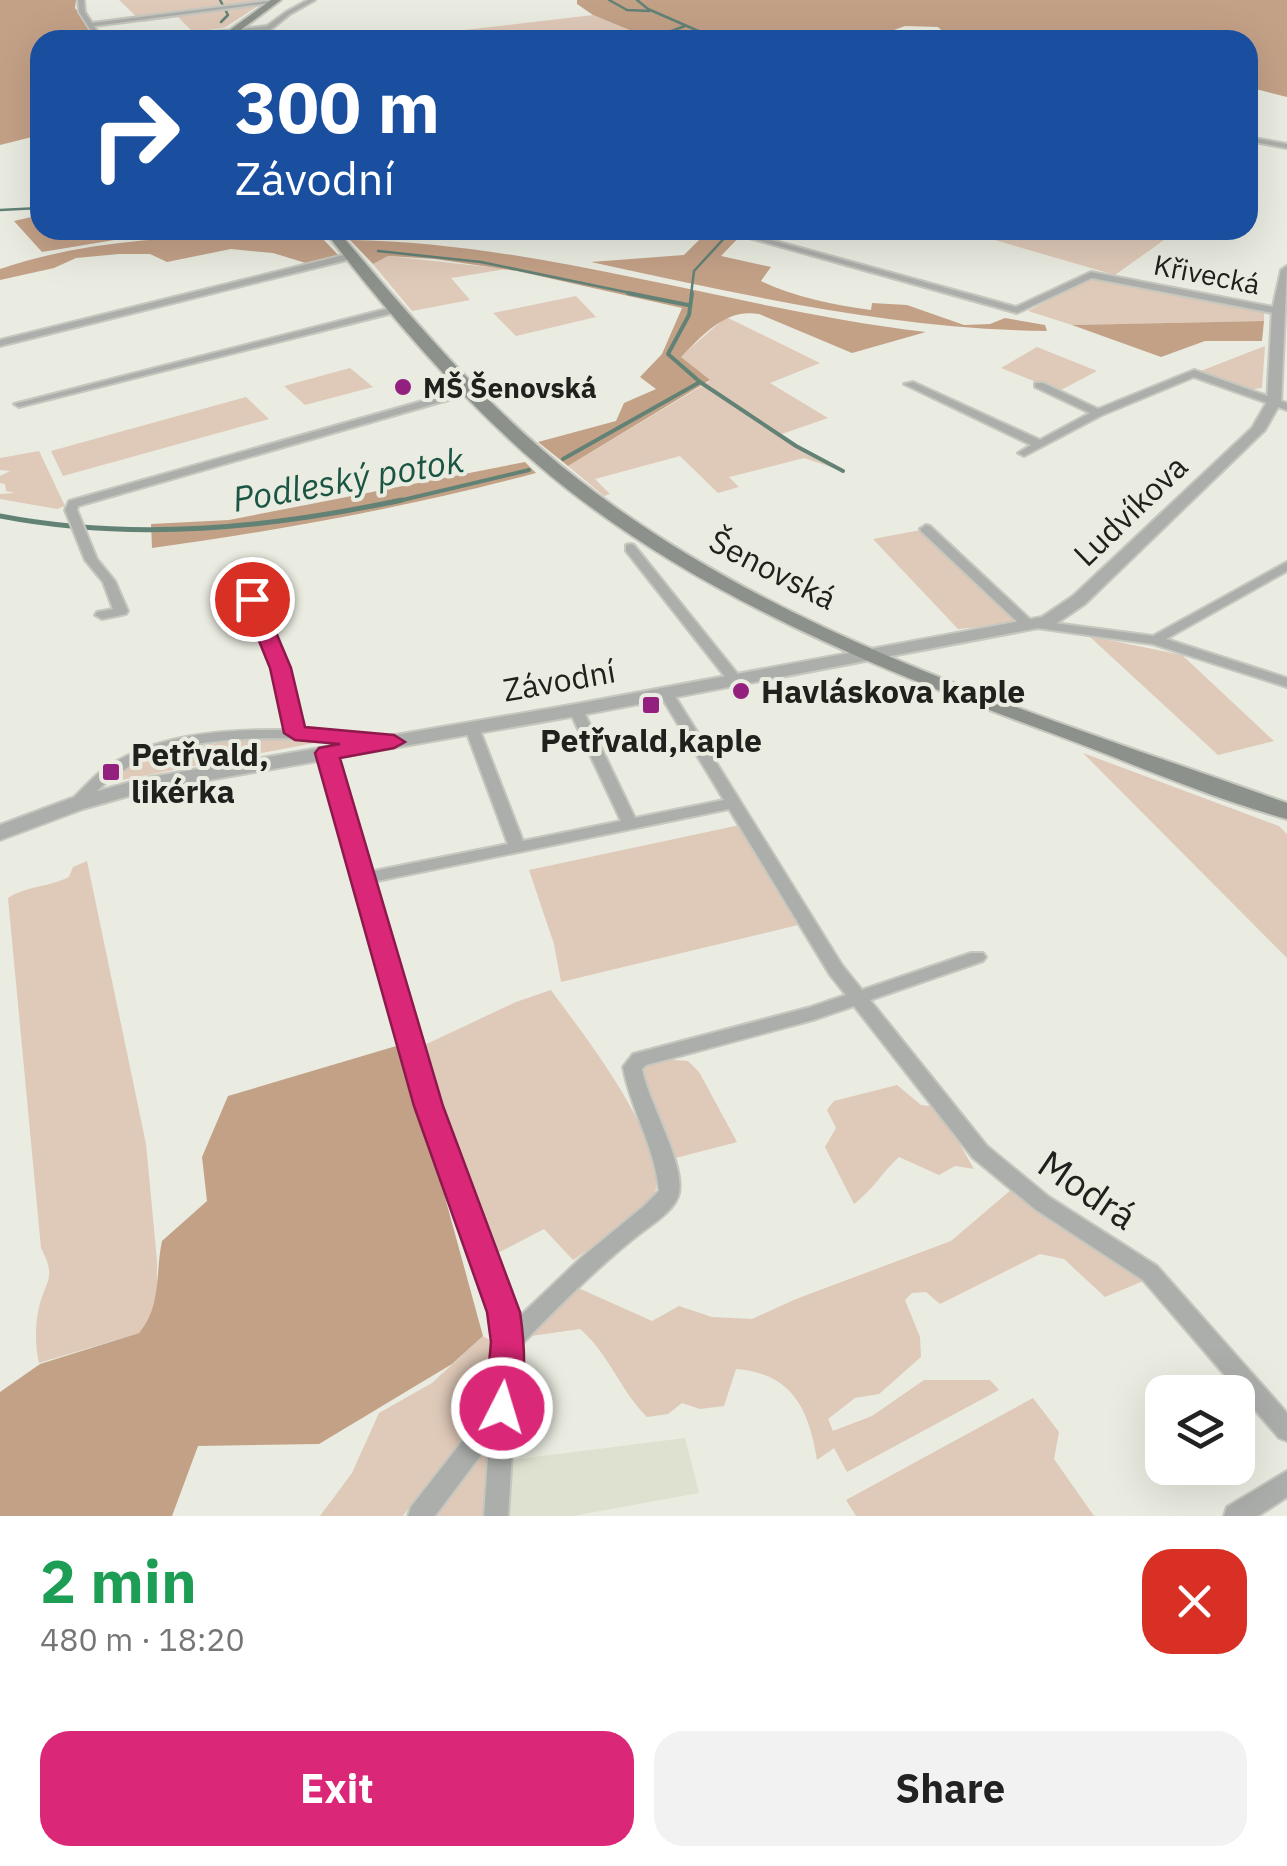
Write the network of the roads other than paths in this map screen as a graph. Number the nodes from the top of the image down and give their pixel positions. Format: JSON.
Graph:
{"nodes":[{"id":1,"x":80,"y":0,"type":"edge"},
{"id":2,"x":312,"y":0,"type":"edge"},
{"id":3,"x":276,"y":1,"type":"edge"},
{"id":4,"x":91,"y":25,"type":"junction"},
{"id":5,"x":270,"y":28,"type":"junction"},
{"id":6,"x":94,"y":30,"type":"edge"},
{"id":7,"x":235,"y":30,"type":"joint"},
{"id":8,"x":267,"y":30,"type":"edge"},
{"id":9,"x":1258,"y":141,"type":"edge"},
{"id":10,"x":1287,"y":146,"type":"edge"},
{"id":11,"x":338,"y":240,"type":"edge"},
{"id":12,"x":762,"y":240,"type":"edge"},
{"id":13,"x":352,"y":256,"type":"junction"},
{"id":14,"x":1287,"y":270,"type":"edge"},
{"id":15,"x":398,"y":309,"type":"junction"},
{"id":16,"x":1278,"y":315,"type":"junction"},
{"id":17,"x":0,"y":343,"type":"edge"},
{"id":18,"x":909,"y":384,"type":"dead end"},
{"id":19,"x":1040,"y":384,"type":"dead end"},
{"id":20,"x":472,"y":390,"type":"junction"},
{"id":21,"x":20,"y":404,"type":"dead end"},
{"id":22,"x":1281,"y":404,"type":"edge"},
{"id":23,"x":1098,"y":413,"type":"junction"},
{"id":24,"x":1039,"y":444,"type":"junction"},
{"id":25,"x":1024,"y":453,"type":"dead end"},
{"id":26,"x":926,"y":529,"type":"dead end"},
{"id":27,"x":630,"y":548,"type":"dead end"},
{"id":28,"x":1287,"y":566,"type":"edge"},
{"id":29,"x":252,"y":599,"type":"dead end"},
{"id":30,"x":102,"y":616,"type":"dead end"},
{"id":31,"x":1035,"y":626,"type":"junction"},
{"id":32,"x":1155,"y":640,"type":"junction"},
{"id":33,"x":874,"y":656,"type":"junction"},
{"id":34,"x":734,"y":680,"type":"junction"},
{"id":35,"x":1287,"y":684,"type":"edge"},
{"id":36,"x":666,"y":693,"type":"junction"},
{"id":37,"x":576,"y":710,"type":"junction"},
{"id":38,"x":472,"y":728,"type":"junction"},
{"id":39,"x":295,"y":733,"type":"junction"},
{"id":40,"x":394,"y":742,"type":"junction"},
{"id":41,"x":327,"y":753,"type":"junction"},
{"id":42,"x":735,"y":803,"type":"junction"},
{"id":43,"x":76,"y":804,"type":"junction"},
{"id":44,"x":1287,"y":812,"type":"edge"},
{"id":45,"x":630,"y":824,"type":"junction"},
{"id":46,"x":0,"y":833,"type":"edge"},
{"id":47,"x":517,"y":846,"type":"junction"},
{"id":48,"x":362,"y":879,"type":"junction"},
{"id":49,"x":977,"y":957,"type":"dead end"},
{"id":50,"x":857,"y":999,"type":"junction"},
{"id":51,"x":508,"y":1342,"type":"junction"},
{"id":52,"x":502,"y":1408,"type":"junction"},
{"id":53,"x":1287,"y":1430,"type":"edge"},
{"id":54,"x":1287,"y":1483,"type":"edge"},
{"id":55,"x":420,"y":1516,"type":"edge"},
{"id":56,"x":496,"y":1516,"type":"edge"},
{"id":57,"x":1236,"y":1516,"type":"edge"}],
"edges":[{"from":1,"to":4,"type":"street"},
{"from":2,"to":5,"type":"street"},
{"from":3,"to":4,"type":"street"},
{"from":3,"to":7,"type":"main road"},
{"from":4,"to":6,"type":"street"},
{"from":5,"to":7,"type":"street"},
{"from":5,"to":8,"type":"street"},
{"from":9,"to":10,"type":"street"},
{"from":11,"to":13,"type":"main road","name":"Šenovská"},
{"from":12,"to":16,"type":"street","name":"Křivecká"},
{"from":13,"to":15,"type":"main road","name":"Šenovská"},
{"from":13,"to":17,"type":"street"},
{"from":14,"to":16,"type":"street"},
{"from":15,"to":20,"type":"main road","name":"Šenovská"},
{"from":15,"to":21,"type":"street"},
{"from":16,"to":22,"type":"street"},
{"from":18,"to":24,"type":"street"},
{"from":19,"to":23,"type":"street"},
{"from":20,"to":30,"type":"street"},
{"from":20,"to":33,"type":"main road","name":"Šenovská"},
{"from":22,"to":23,"type":"street"},
{"from":22,"to":31,"type":"street","name":"Ludvíkova"},
{"from":23,"to":24,"type":"street"},
{"from":24,"to":25,"type":"street"},
{"from":26,"to":31,"type":"street"},
{"from":27,"to":34,"type":"street"},
{"from":28,"to":32,"type":"street"},
{"from":29,"to":39,"type":"street"},
{"from":31,"to":32,"type":"street"},
{"from":31,"to":33,"type":"street","name":"Ludvíkova"},
{"from":32,"to":35,"type":"street"},
{"from":33,"to":34,"type":"street","name":"Závodní"},
{"from":33,"to":44,"type":"main road","name":"Šenovská"},
{"from":34,"to":36,"type":"street","name":"Závodní"},
{"from":36,"to":37,"type":"street","name":"Závodní"},
{"from":36,"to":42,"type":"street","name":"Modrá"},
{"from":37,"to":38,"type":"street","name":"Závodní"},
{"from":37,"to":45,"type":"street"},
{"from":38,"to":40,"type":"street","name":"Závodní"},
{"from":38,"to":47,"type":"street"},
{"from":39,"to":40,"type":"street","name":"Závodní"},
{"from":39,"to":43,"type":"street","name":"Závodní"},
{"from":40,"to":41,"type":"street","name":"Závodní"},
{"from":41,"to":43,"type":"street","name":"Závodní"},
{"from":41,"to":48,"type":"street"},
{"from":42,"to":45,"type":"street"},
{"from":42,"to":50,"type":"street","name":"Modrá"},
{"from":43,"to":46,"type":"street","name":"Závodní"},
{"from":45,"to":47,"type":"street"},
{"from":47,"to":48,"type":"street"},
{"from":48,"to":51,"type":"street"},
{"from":49,"to":50,"type":"street"},
{"from":50,"to":51,"type":"street"},
{"from":50,"to":53,"type":"street","name":"Modrá"},
{"from":51,"to":52,"type":"street"},
{"from":52,"to":55,"type":"street"},
{"from":52,"to":56,"type":"street"},
{"from":54,"to":57,"type":"street"}]}
